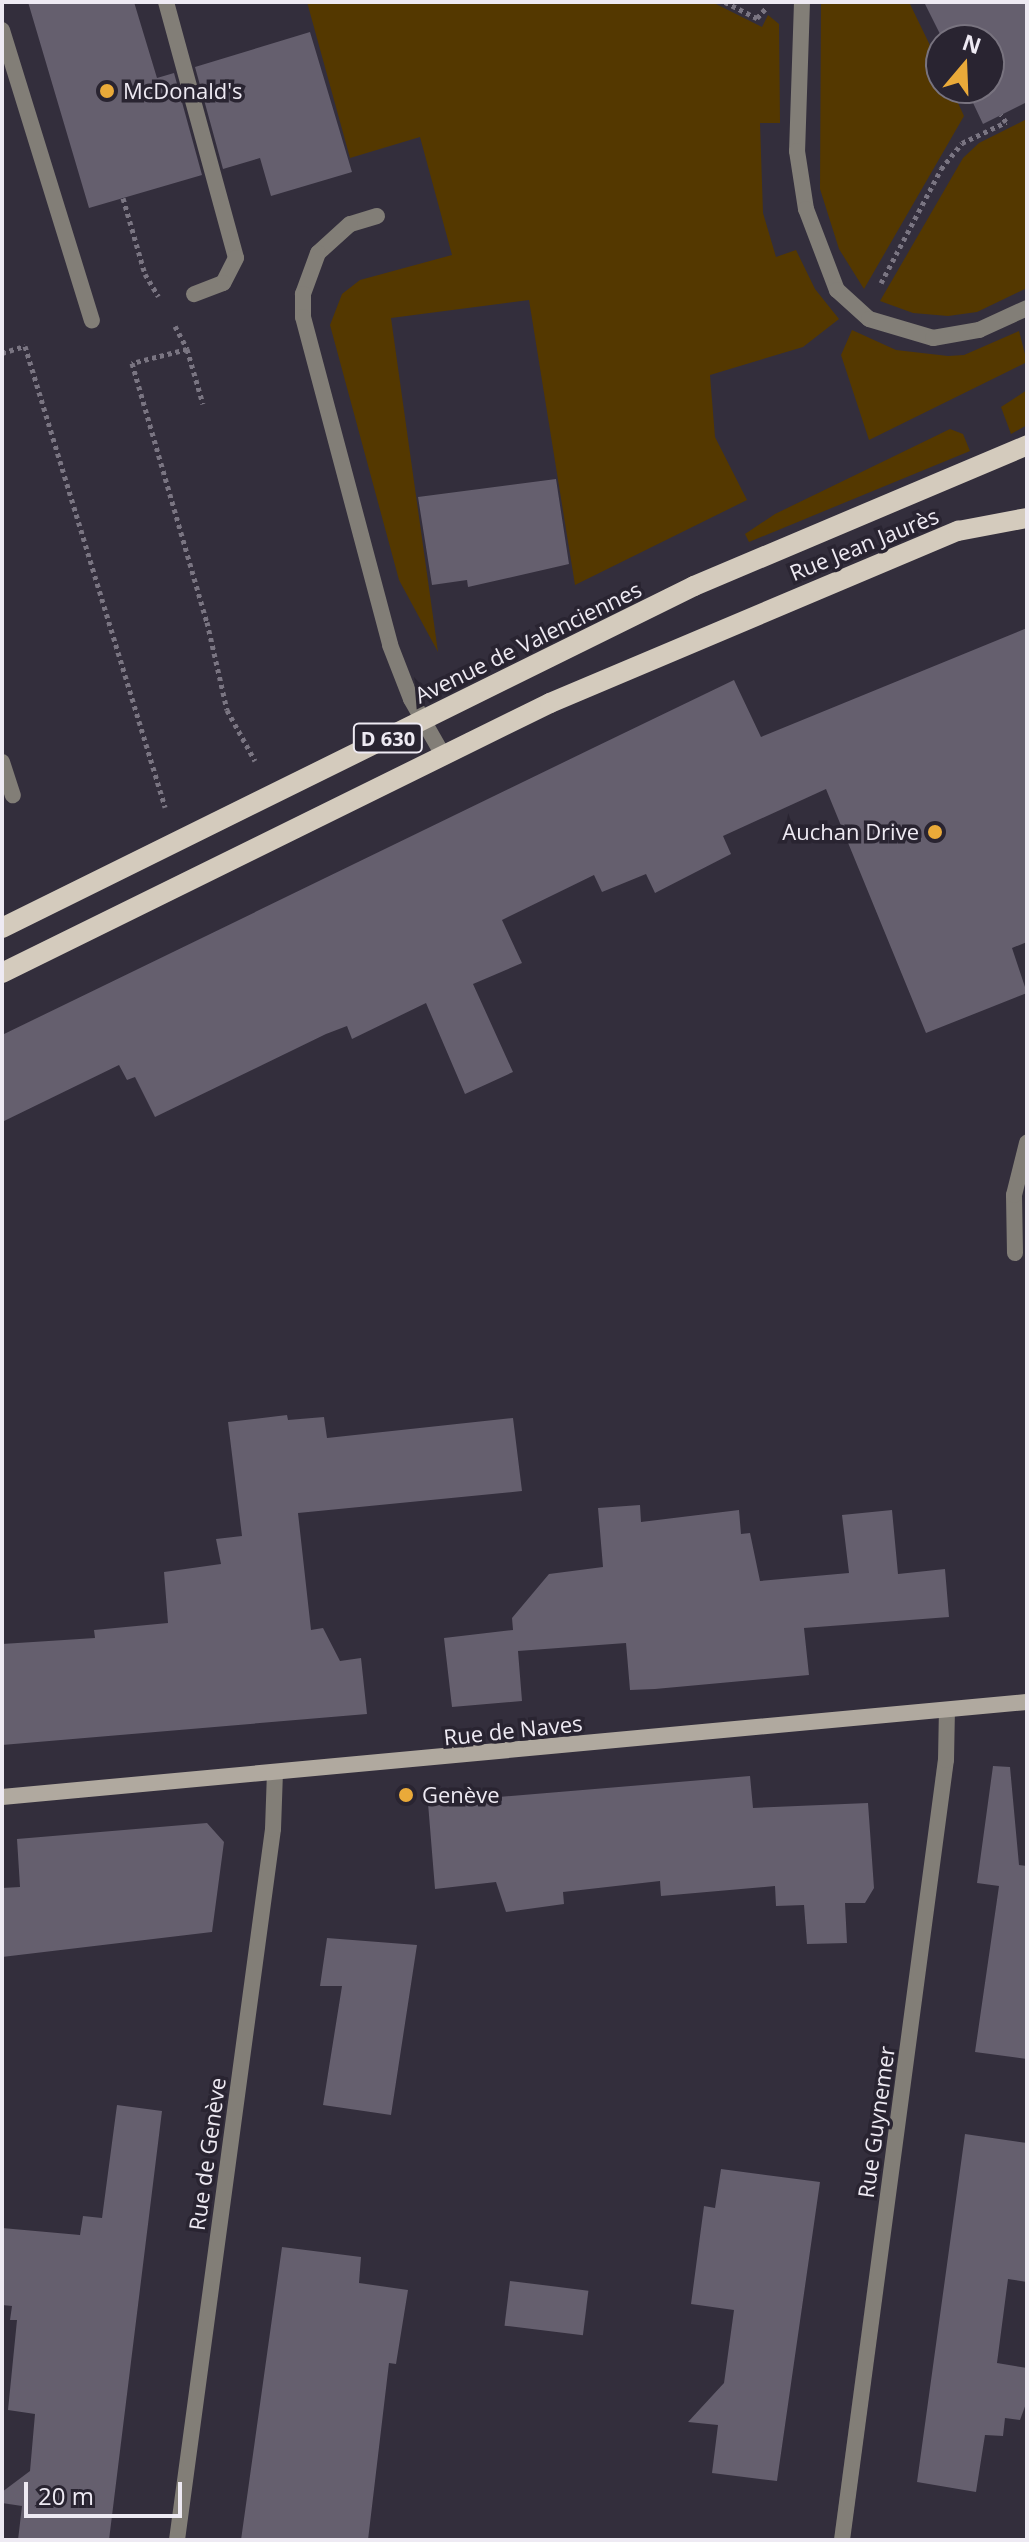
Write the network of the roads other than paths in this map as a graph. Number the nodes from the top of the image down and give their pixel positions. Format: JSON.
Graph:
{"nodes":[{"id":1,"x":166,"y":2,"type":"edge"},
{"id":2,"x":802,"y":2,"type":"edge"},
{"id":3,"x":2,"y":30,"type":"edge"},
{"id":4,"x":377,"y":216,"type":"dead end"},
{"id":5,"x":194,"y":294,"type":"dead end"},
{"id":6,"x":1027,"y":308,"type":"edge"},
{"id":7,"x":92,"y":320,"type":"dead end"},
{"id":8,"x":1027,"y":445,"type":"edge"},
{"id":9,"x":1027,"y":518,"type":"edge"},
{"id":10,"x":775,"y":549,"type":"joint"},
{"id":11,"x":423,"y":720,"type":"junction"},
{"id":12,"x":443,"y":755,"type":"junction"},
{"id":13,"x":2,"y":762,"type":"edge"},
{"id":14,"x":13,"y":795,"type":"dead end"},
{"id":15,"x":2,"y":928,"type":"edge"},
{"id":16,"x":2,"y":973,"type":"edge"},
{"id":17,"x":1027,"y":1143,"type":"edge"},
{"id":18,"x":1015,"y":1253,"type":"dead end"},
{"id":19,"x":1027,"y":1702,"type":"edge"},
{"id":20,"x":947,"y":1710,"type":"junction"},
{"id":21,"x":275,"y":1773,"type":"junction"},
{"id":22,"x":2,"y":1797,"type":"edge"},
{"id":23,"x":177,"y":2540,"type":"edge"},
{"id":24,"x":842,"y":2540,"type":"edge"}],
"edges":[{"from":1,"to":5,"type":"street"},
{"from":2,"to":6,"type":"street"},
{"from":3,"to":7,"type":"street"},
{"from":4,"to":11,"type":"street"},
{"from":8,"to":10,"type":"main road","name":"Rue Jean Jaurès","number":"D 630"},
{"from":9,"to":12,"type":"main road","name":"Rue Jean Jaurès","number":"D 630"},
{"from":10,"to":11,"type":"main road","name":"Avenue de Valenciennes","number":"D 630"},
{"from":11,"to":12,"type":"street"},
{"from":11,"to":15,"type":"main road","name":"Avenue de Valenciennes","number":"D 630"},
{"from":12,"to":16,"type":"main road","number":"D 630"},
{"from":13,"to":14,"type":"street"},
{"from":17,"to":18,"type":"street"},
{"from":19,"to":20,"type":"main road","name":"Rue de Naves"},
{"from":20,"to":21,"type":"main road","name":"Rue de Naves"},
{"from":20,"to":24,"type":"street","name":"Rue Guynemer"},
{"from":21,"to":22,"type":"main road","name":"Rue de Naves"},
{"from":21,"to":23,"type":"street","name":"Rue de Genève"}]}
